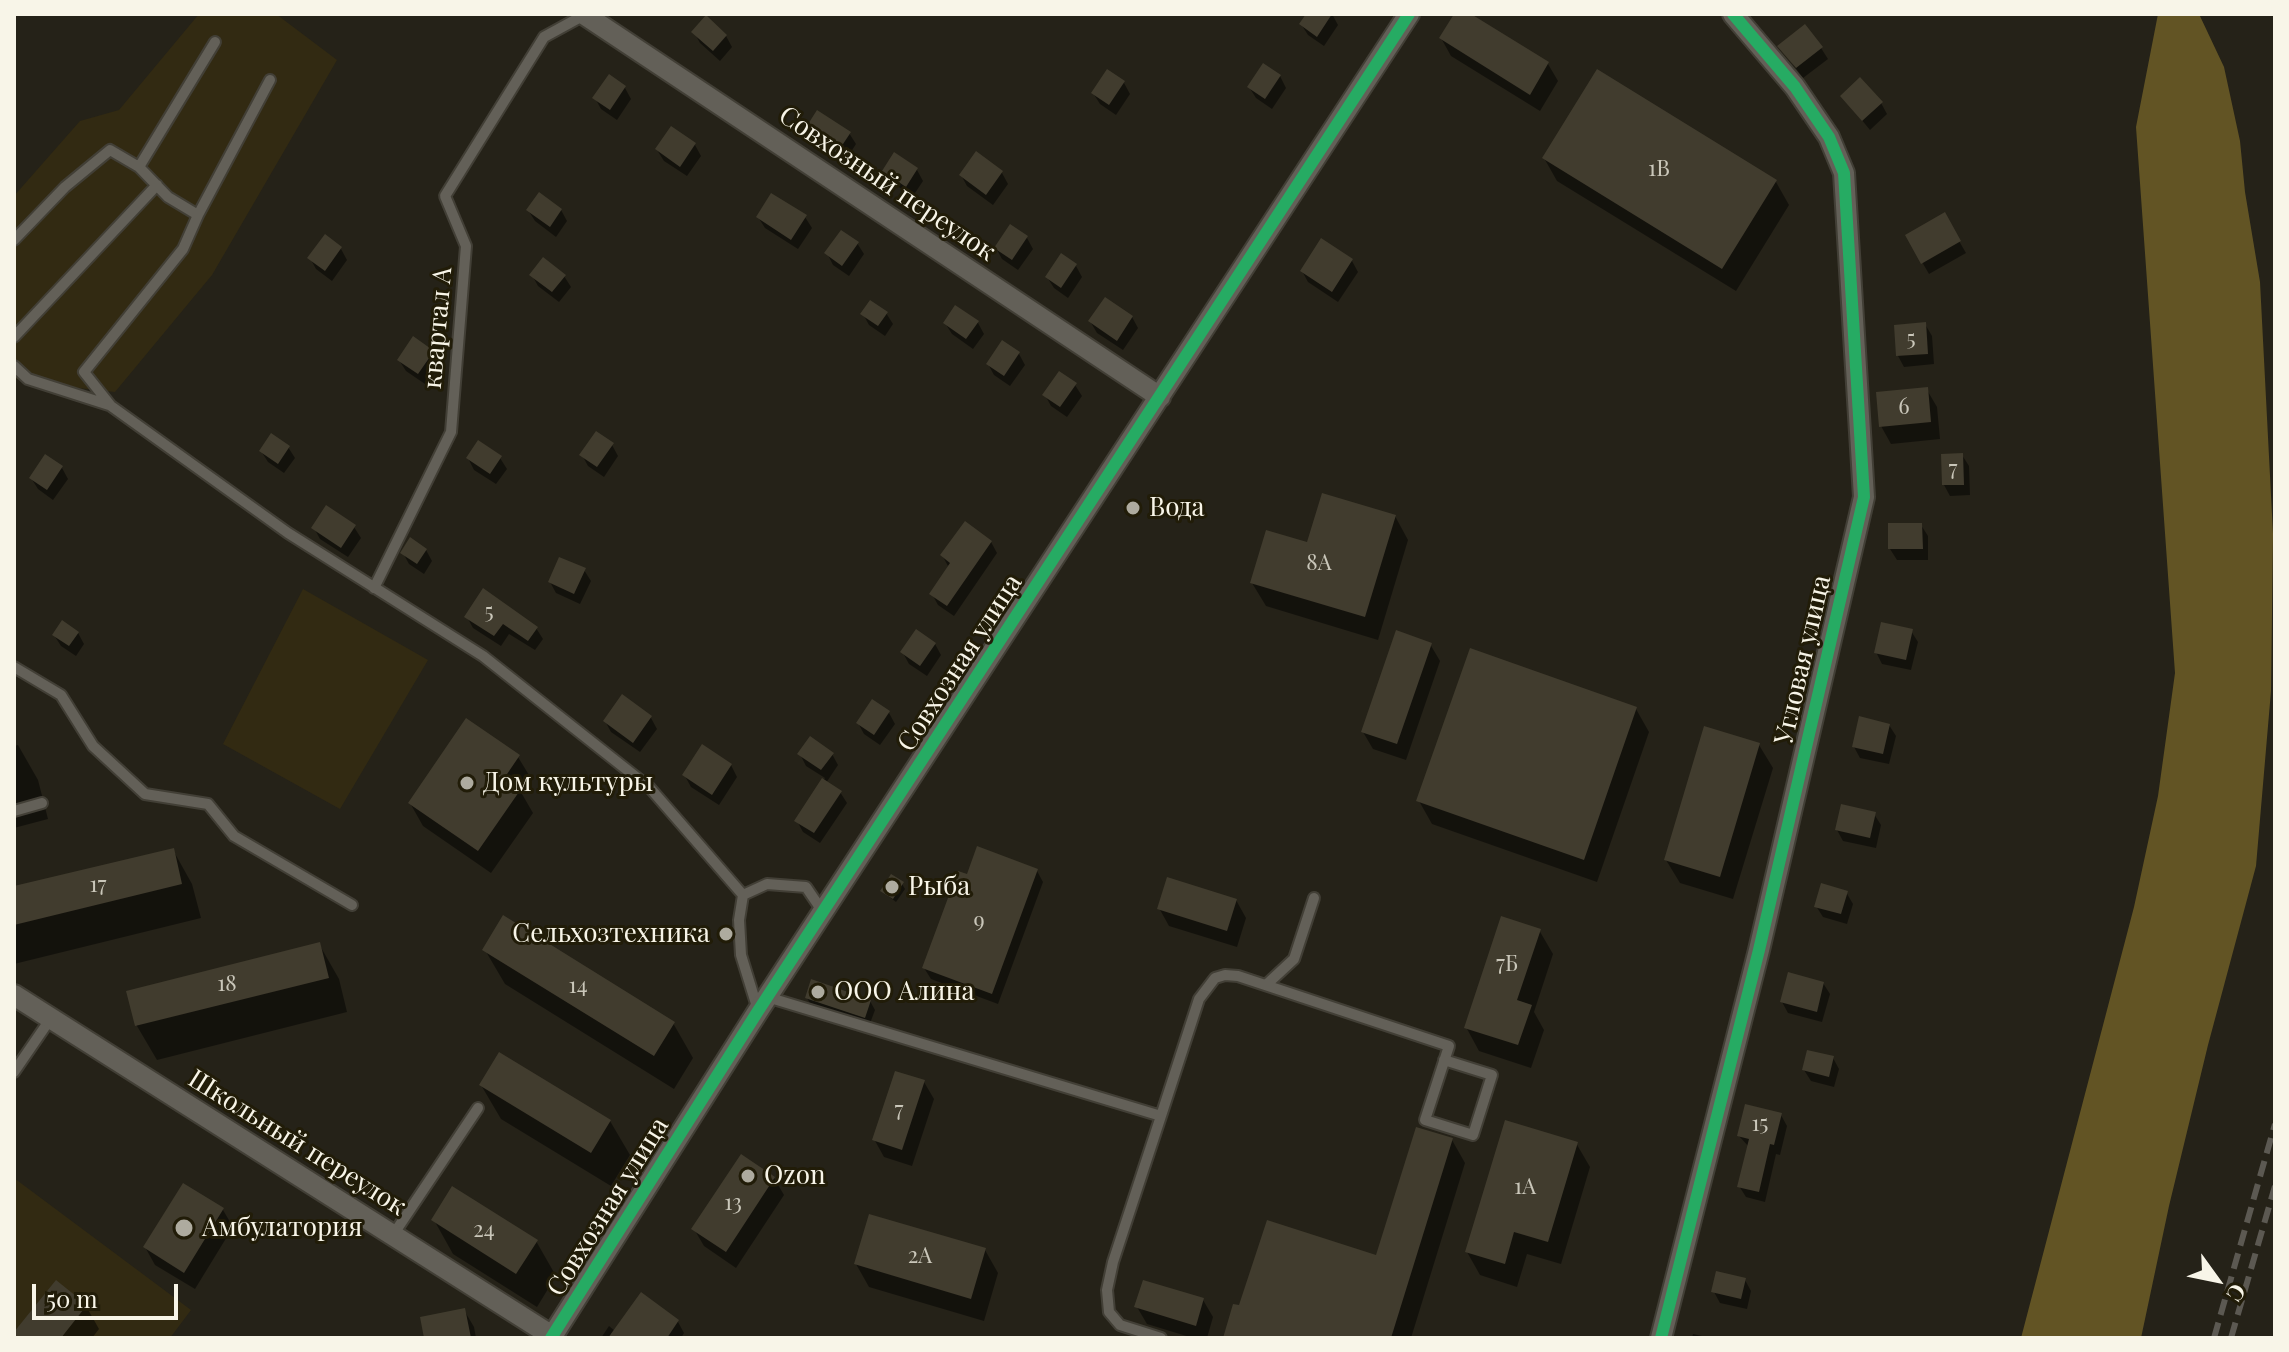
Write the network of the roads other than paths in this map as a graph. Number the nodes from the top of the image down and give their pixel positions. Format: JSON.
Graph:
{"nodes":[{"id":1,"x":586,"y":14,"type":"edge"},
{"id":2,"x":1409,"y":14,"type":"edge"},
{"id":3,"x":1733,"y":14,"type":"edge"},
{"id":4,"x":215,"y":42,"type":"dead end"},
{"id":5,"x":270,"y":80,"type":"dead end"},
{"id":6,"x":139,"y":167,"type":"junction"},
{"id":7,"x":157,"y":185,"type":"junction"},
{"id":8,"x":198,"y":215,"type":"junction"},
{"id":9,"x":14,"y":240,"type":"edge"},
{"id":10,"x":14,"y":337,"type":"edge"},
{"id":11,"x":14,"y":366,"type":"edge"},
{"id":12,"x":1160,"y":397,"type":"junction"},
{"id":13,"x":111,"y":406,"type":"junction"},
{"id":14,"x":374,"y":588,"type":"junction"},
{"id":15,"x":14,"y":667,"type":"edge"},
{"id":16,"x":42,"y":803,"type":"dead end"},
{"id":17,"x":14,"y":811,"type":"edge"},
{"id":18,"x":743,"y":895,"type":"junction"},
{"id":19,"x":1314,"y":898,"type":"dead end"},
{"id":20,"x":352,"y":905,"type":"dead end"},
{"id":21,"x":823,"y":912,"type":"junction"},
{"id":22,"x":1266,"y":985,"type":"junction"},
{"id":23,"x":14,"y":995,"type":"edge"},
{"id":24,"x":763,"y":1004,"type":"junction"},
{"id":25,"x":51,"y":1018,"type":"junction"},
{"id":26,"x":1444,"y":1060,"type":"junction"},
{"id":27,"x":14,"y":1072,"type":"edge"},
{"id":28,"x":478,"y":1108,"type":"dead end"},
{"id":29,"x":1161,"y":1116,"type":"junction"},
{"id":30,"x":393,"y":1235,"type":"junction"},
{"id":31,"x":552,"y":1337,"type":"edge"},
{"id":32,"x":1161,"y":1338,"type":"edge"},
{"id":33,"x":1661,"y":1338,"type":"edge"}],
"edges":[{"from":1,"to":12,"type":"street","name":"Совхозный переулок"},
{"from":1,"to":14,"type":"lane","name":"квартал А"},
{"from":2,"to":12,"type":"street","name":"Совхозная улица"},
{"from":3,"to":33,"type":"street","name":"Угловая улица"},
{"from":4,"to":6,"type":"lane"},
{"from":5,"to":8,"type":"lane"},
{"from":6,"to":7,"type":"lane"},
{"from":6,"to":9,"type":"lane"},
{"from":7,"to":8,"type":"lane"},
{"from":7,"to":10,"type":"lane"},
{"from":8,"to":13,"type":"lane"},
{"from":11,"to":13,"type":"lane"},
{"from":12,"to":21,"type":"street","name":"Совхозная улица"},
{"from":13,"to":14,"type":"lane"},
{"from":14,"to":18,"type":"lane"},
{"from":15,"to":20,"type":"lane"},
{"from":16,"to":17,"type":"lane"},
{"from":18,"to":21,"type":"lane"},
{"from":18,"to":24,"type":"lane"},
{"from":19,"to":22,"type":"lane"},
{"from":21,"to":24,"type":"street","name":"Совхозная улица"},
{"from":22,"to":26,"type":"lane"},
{"from":22,"to":29,"type":"lane"},
{"from":23,"to":25,"type":"street","name":"Школьный переулок"},
{"from":24,"to":29,"type":"lane"},
{"from":24,"to":31,"type":"street","name":"Совхозная улица"},
{"from":25,"to":27,"type":"lane"},
{"from":25,"to":30,"type":"street","name":"Школьный переулок"},
{"from":26,"to":26,"type":"lane"},
{"from":28,"to":30,"type":"lane"},
{"from":29,"to":32,"type":"lane"},
{"from":30,"to":31,"type":"street","name":"Школьный переулок"}]}
